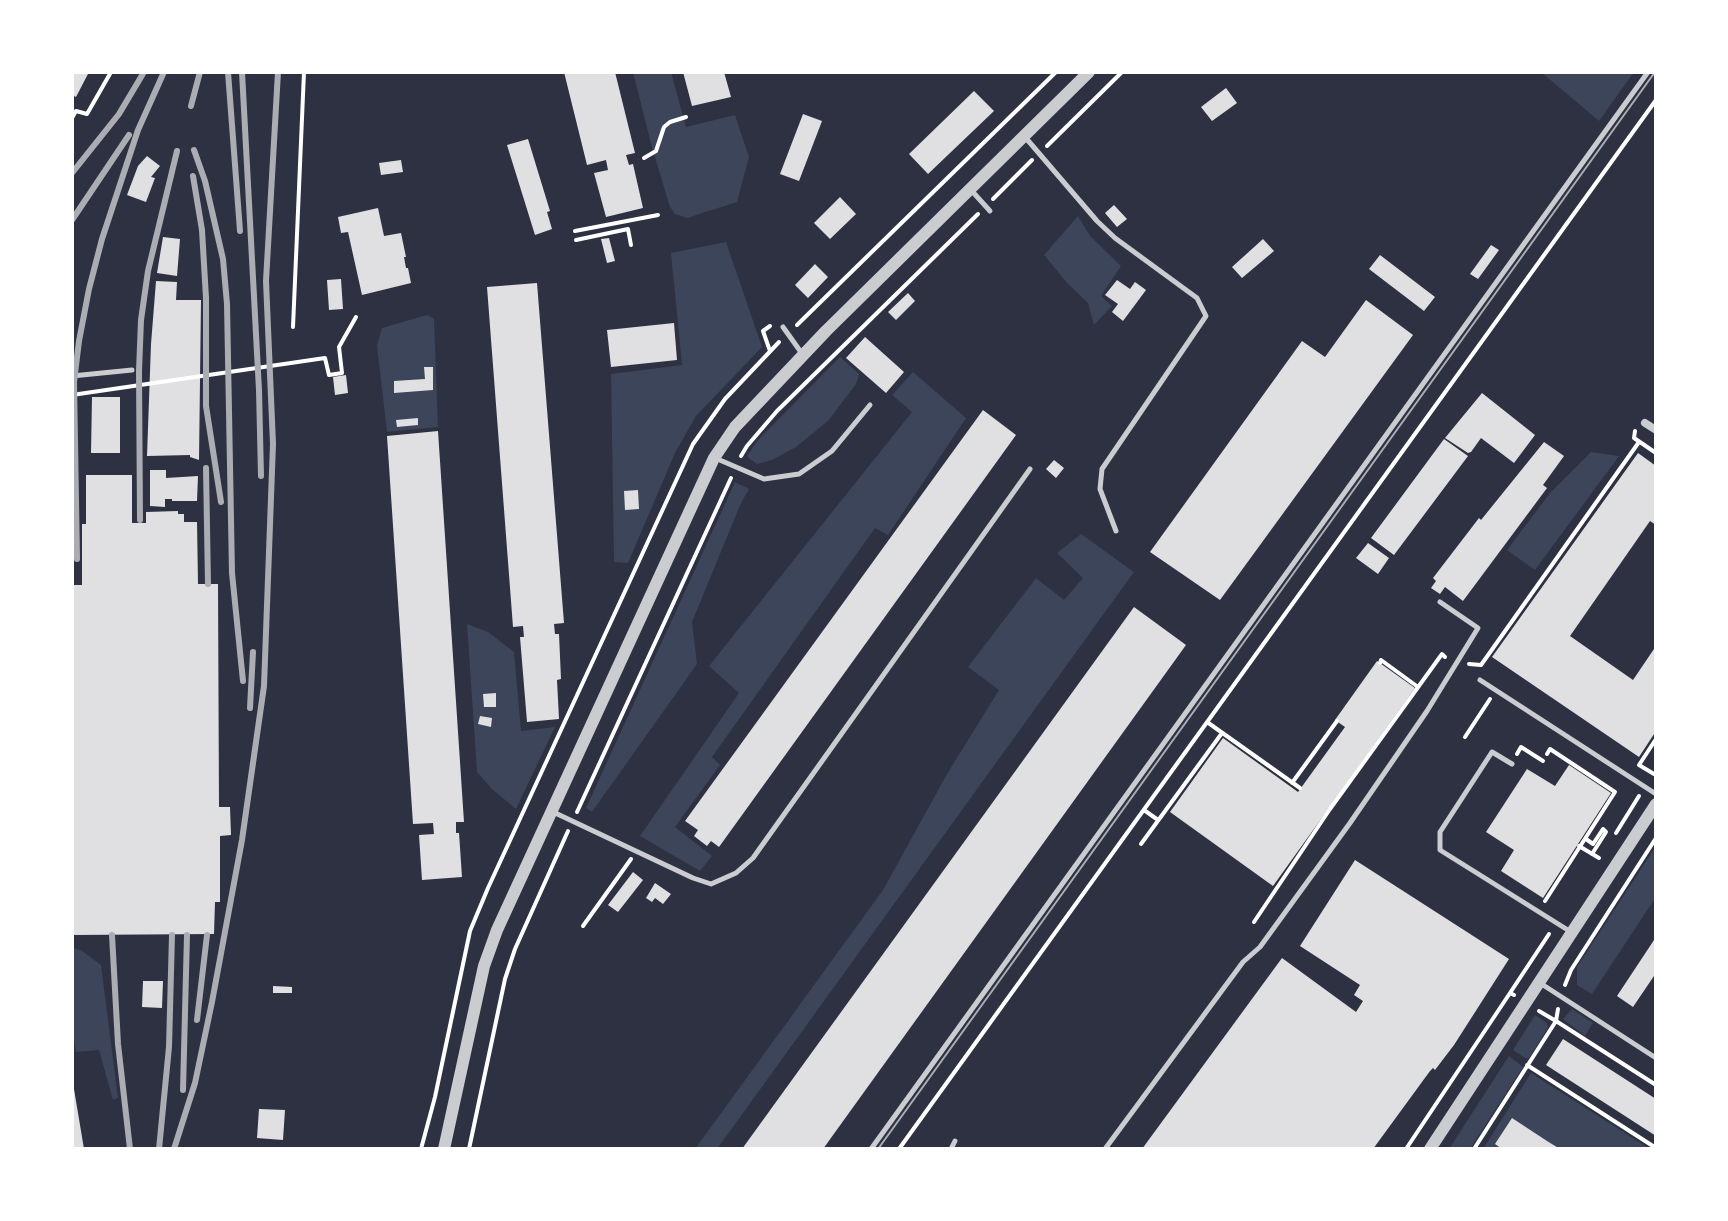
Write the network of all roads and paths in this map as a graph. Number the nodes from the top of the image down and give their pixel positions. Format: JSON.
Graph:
{"nodes":[{"id":1,"x":111,"y":72,"type":"edge"},
{"id":2,"x":304,"y":72,"type":"edge"},
{"id":3,"x":1089,"y":72,"type":"edge"},
{"id":4,"x":1122,"y":72,"type":"edge"},
{"id":5,"x":1648,"y":72,"type":"edge"},
{"id":6,"x":1656,"y":100,"type":"edge"},
{"id":7,"x":686,"y":117,"type":"dead end"},
{"id":8,"x":72,"y":118,"type":"edge"},
{"id":9,"x":1025,"y":136,"type":"junction"},
{"id":10,"x":1040,"y":153,"type":"junction"},
{"id":11,"x":644,"y":158,"type":"dead end"},
{"id":12,"x":971,"y":189,"type":"junction"},
{"id":13,"x":987,"y":209,"type":"junction"},
{"id":14,"x":658,"y":215,"type":"dead end"},
{"id":15,"x":626,"y":221,"type":"junction"},
{"id":16,"x":628,"y":229,"type":"junction"},
{"id":17,"x":575,"y":231,"type":"dead end"},
{"id":18,"x":576,"y":240,"type":"dead end"},
{"id":19,"x":631,"y":245,"type":"dead end"},
{"id":20,"x":356,"y":317,"type":"dead end"},
{"id":21,"x":772,"y":325,"type":"dead end"},
{"id":22,"x":293,"y":327,"type":"dead end"},
{"id":23,"x":783,"y":327,"type":"dead end"},
{"id":24,"x":770,"y":351,"type":"dead end"},
{"id":25,"x":803,"y":356,"type":"junction"},
{"id":26,"x":132,"y":370,"type":"dead end"},
{"id":27,"x":72,"y":376,"type":"edge"},
{"id":28,"x":72,"y":395,"type":"edge"},
{"id":29,"x":870,"y":405,"type":"dead end"},
{"id":30,"x":1645,"y":423,"type":"dead end"},
{"id":31,"x":1656,"y":430,"type":"edge"},
{"id":32,"x":1656,"y":453,"type":"edge"},
{"id":33,"x":714,"y":458,"type":"junction"},
{"id":34,"x":736,"y":468,"type":"junction"},
{"id":35,"x":1030,"y":469,"type":"dead end"},
{"id":36,"x":1116,"y":531,"type":"dead end"},
{"id":37,"x":1440,"y":602,"type":"dead end"},
{"id":38,"x":1380,"y":663,"type":"dead end"},
{"id":39,"x":1455,"y":663,"type":"junction"},
{"id":40,"x":1480,"y":680,"type":"dead end"},
{"id":41,"x":1418,"y":687,"type":"junction"},
{"id":42,"x":1495,"y":690,"type":"junction"},
{"id":43,"x":1337,"y":721,"type":"dead end"},
{"id":44,"x":1207,"y":722,"type":"junction"},
{"id":45,"x":1222,"y":733,"type":"junction"},
{"id":46,"x":1465,"y":737,"type":"dead end"},
{"id":47,"x":1656,"y":739,"type":"edge"},
{"id":48,"x":1521,"y":747,"type":"dead end"},
{"id":49,"x":1547,"y":754,"type":"dead end"},
{"id":50,"x":1543,"y":761,"type":"dead end"},
{"id":51,"x":1512,"y":764,"type":"dead end"},
{"id":52,"x":1656,"y":771,"type":"edge"},
{"id":53,"x":1292,"y":783,"type":"junction"},
{"id":54,"x":1645,"y":787,"type":"junction"},
{"id":55,"x":1300,"y":788,"type":"dead end"},
{"id":56,"x":1656,"y":794,"type":"edge"},
{"id":57,"x":1656,"y":804,"type":"edge"},
{"id":58,"x":1144,"y":810,"type":"junction"},
{"id":59,"x":550,"y":811,"type":"junction"},
{"id":60,"x":1158,"y":820,"type":"junction"},
{"id":61,"x":573,"y":821,"type":"junction"},
{"id":62,"x":1614,"y":835,"type":"dead end"},
{"id":63,"x":1656,"y":838,"type":"edge"},
{"id":64,"x":1585,"y":839,"type":"junction"},
{"id":65,"x":1141,"y":844,"type":"dead end"},
{"id":66,"x":1578,"y":846,"type":"junction"},
{"id":67,"x":1607,"y":847,"type":"dead end"},
{"id":68,"x":637,"y":851,"type":"junction"},
{"id":69,"x":1592,"y":854,"type":"junction"},
{"id":70,"x":1538,"y":911,"type":"junction"},
{"id":71,"x":1254,"y":922,"type":"dead end"},
{"id":72,"x":1556,"y":923,"type":"junction"},
{"id":73,"x":583,"y":926,"type":"dead end"},
{"id":74,"x":1572,"y":933,"type":"junction"},
{"id":75,"x":1540,"y":982,"type":"junction"},
{"id":76,"x":1561,"y":996,"type":"junction"},
{"id":77,"x":1537,"y":1010,"type":"dead end"},
{"id":78,"x":1558,"y":1022,"type":"junction"},
{"id":79,"x":1656,"y":1058,"type":"edge"},
{"id":80,"x":1527,"y":1065,"type":"junction"},
{"id":81,"x":1564,"y":1076,"type":"dead end"},
{"id":82,"x":1558,"y":1085,"type":"junction"},
{"id":83,"x":1656,"y":1085,"type":"edge"},
{"id":84,"x":1599,"y":1099,"type":"dead end"},
{"id":85,"x":1593,"y":1108,"type":"junction"},
{"id":86,"x":1634,"y":1122,"type":"dead end"},
{"id":87,"x":1629,"y":1131,"type":"junction"},
{"id":88,"x":955,"y":1141,"type":"dead end"},
{"id":89,"x":1478,"y":1148,"type":"edge"},
{"id":90,"x":1656,"y":1148,"type":"edge"},
{"id":91,"x":444,"y":1149,"type":"edge"},
{"id":92,"x":469,"y":1149,"type":"edge"},
{"id":93,"x":871,"y":1149,"type":"edge"},
{"id":94,"x":899,"y":1149,"type":"edge"},
{"id":95,"x":951,"y":1149,"type":"edge"},
{"id":96,"x":1105,"y":1149,"type":"edge"},
{"id":97,"x":1406,"y":1149,"type":"edge"},
{"id":98,"x":1430,"y":1149,"type":"edge"}],
"edges":[{"from":1,"to":8,"type":"path"},
{"from":2,"to":22,"type":"path"},
{"from":3,"to":9,"type":"street"},
{"from":4,"to":10,"type":"path"},
{"from":5,"to":93,"type":"lane"},
{"from":6,"to":44,"type":"path"},
{"from":7,"to":11,"type":"path"},
{"from":9,"to":10,"type":"lane"},
{"from":9,"to":12,"type":"street"},
{"from":10,"to":13,"type":"path"},
{"from":10,"to":36,"type":"lane"},
{"from":12,"to":13,"type":"lane"},
{"from":12,"to":25,"type":"street"},
{"from":13,"to":34,"type":"path"},
{"from":14,"to":15,"type":"path"},
{"from":15,"to":16,"type":"path"},
{"from":15,"to":17,"type":"path"},
{"from":16,"to":18,"type":"path"},
{"from":16,"to":19,"type":"path"},
{"from":20,"to":28,"type":"path"},
{"from":21,"to":24,"type":"path"},
{"from":23,"to":25,"type":"lane"},
{"from":25,"to":33,"type":"street"},
{"from":26,"to":27,"type":"lane"},
{"from":29,"to":34,"type":"lane"},
{"from":30,"to":31,"type":"street"},
{"from":32,"to":39,"type":"path"},
{"from":33,"to":34,"type":"lane"},
{"from":33,"to":59,"type":"street"},
{"from":34,"to":61,"type":"path"},
{"from":35,"to":68,"type":"lane"},
{"from":37,"to":39,"type":"lane"},
{"from":38,"to":41,"type":"path"},
{"from":39,"to":41,"type":"path"},
{"from":39,"to":96,"type":"lane"},
{"from":40,"to":42,"type":"lane"},
{"from":41,"to":71,"type":"path"},
{"from":42,"to":46,"type":"path"},
{"from":42,"to":54,"type":"lane"},
{"from":43,"to":53,"type":"path"},
{"from":44,"to":45,"type":"path"},
{"from":44,"to":58,"type":"path"},
{"from":45,"to":53,"type":"path"},
{"from":45,"to":60,"type":"path"},
{"from":47,"to":52,"type":"path"},
{"from":48,"to":50,"type":"path"},
{"from":49,"to":64,"type":"path"},
{"from":51,"to":70,"type":"lane"},
{"from":53,"to":55,"type":"path"},
{"from":54,"to":56,"type":"lane"},
{"from":54,"to":62,"type":"path"},
{"from":57,"to":74,"type":"street"},
{"from":58,"to":60,"type":"path"},
{"from":58,"to":94,"type":"path"},
{"from":59,"to":61,"type":"lane"},
{"from":59,"to":91,"type":"street"},
{"from":60,"to":65,"type":"path"},
{"from":61,"to":68,"type":"lane"},
{"from":61,"to":92,"type":"path"},
{"from":63,"to":76,"type":"path"},
{"from":64,"to":66,"type":"path"},
{"from":64,"to":69,"type":"path"},
{"from":66,"to":69,"type":"path"},
{"from":66,"to":70,"type":"path"},
{"from":67,"to":69,"type":"path"},
{"from":68,"to":73,"type":"path"},
{"from":70,"to":72,"type":"lane"},
{"from":72,"to":74,"type":"lane"},
{"from":72,"to":97,"type":"path"},
{"from":74,"to":75,"type":"street"},
{"from":75,"to":76,"type":"lane"},
{"from":75,"to":98,"type":"street"},
{"from":76,"to":78,"type":"path"},
{"from":76,"to":79,"type":"lane"},
{"from":77,"to":78,"type":"path"},
{"from":78,"to":80,"type":"path"},
{"from":78,"to":83,"type":"path"},
{"from":80,"to":82,"type":"path"},
{"from":80,"to":89,"type":"path"},
{"from":81,"to":82,"type":"path"},
{"from":82,"to":85,"type":"path"},
{"from":84,"to":85,"type":"path"},
{"from":85,"to":87,"type":"path"},
{"from":86,"to":87,"type":"path"},
{"from":87,"to":90,"type":"path"},
{"from":88,"to":95,"type":"lane"}]}
